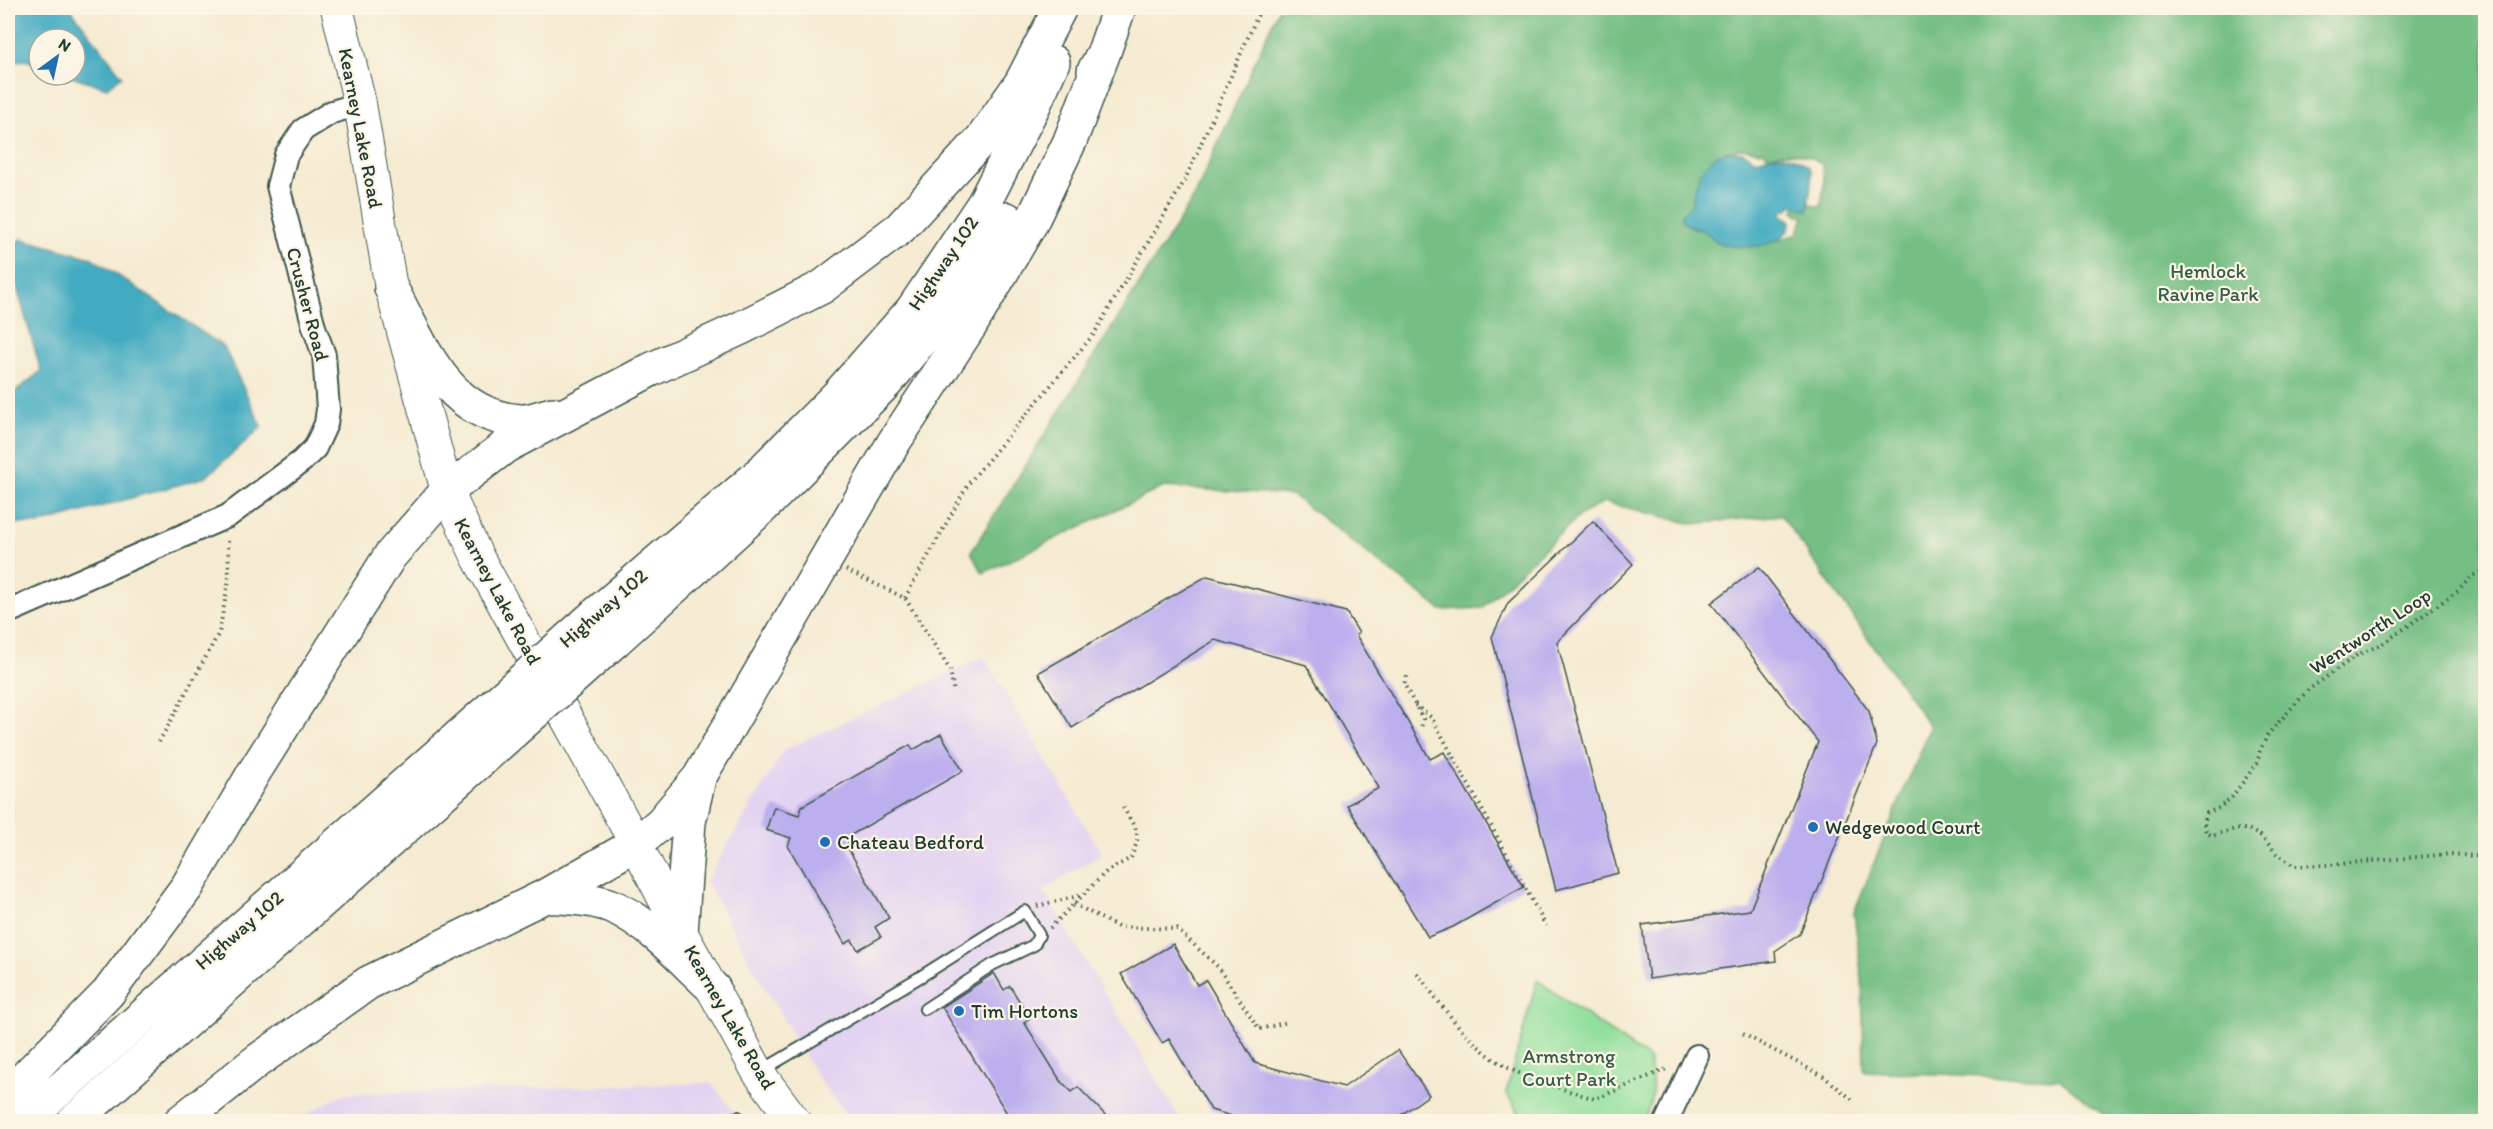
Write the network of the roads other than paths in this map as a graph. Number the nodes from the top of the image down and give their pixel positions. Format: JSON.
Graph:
{"nodes":[{"id":1,"x":337,"y":8,"type":"edge"},
{"id":2,"x":1060,"y":8,"type":"edge"},
{"id":3,"x":1076,"y":8,"type":"edge"},
{"id":4,"x":1119,"y":8,"type":"edge"},
{"id":5,"x":1104,"y":52,"type":"junction"},
{"id":6,"x":360,"y":104,"type":"junction"},
{"id":7,"x":391,"y":288,"type":"junction"},
{"id":8,"x":577,"y":408,"type":"junction"},
{"id":9,"x":447,"y":491,"type":"junction"},
{"id":10,"x":8,"y":612,"type":"edge"},
{"id":11,"x":699,"y":778,"type":"junction"},
{"id":12,"x":636,"y":844,"type":"junction"},
{"id":13,"x":545,"y":896,"type":"junction"},
{"id":14,"x":681,"y":932,"type":"junction"},
{"id":15,"x":714,"y":989,"type":"junction"},
{"id":16,"x":926,"y":1009,"type":"dead end"},
{"id":17,"x":1697,"y":1056,"type":"road end"},
{"id":18,"x":758,"y":1072,"type":"junction"},
{"id":19,"x":8,"y":1095,"type":"edge"},
{"id":20,"x":23,"y":1122,"type":"edge"},
{"id":21,"x":73,"y":1122,"type":"edge"},
{"id":22,"x":180,"y":1122,"type":"edge"},
{"id":23,"x":731,"y":1122,"type":"edge"},
{"id":24,"x":741,"y":1122,"type":"edge"},
{"id":25,"x":795,"y":1122,"type":"edge"},
{"id":26,"x":1666,"y":1122,"type":"edge"}],
"edges":[{"from":1,"to":6,"type":"main road","name":"Kearney Lake Road"},
{"from":2,"to":8,"type":"highway"},
{"from":3,"to":20,"type":"highway","name":"Highway 102","bridge":true},
{"from":4,"to":5,"type":"highway","name":"Highway 102"},
{"from":5,"to":11,"type":"highway"},
{"from":5,"to":21,"type":"highway","name":"Highway 102","bridge":true},
{"from":6,"to":7,"type":"main road","name":"Kearney Lake Road"},
{"from":6,"to":10,"type":"street","name":"Crusher Road"},
{"from":7,"to":8,"type":"highway"},
{"from":7,"to":9,"type":"main road","name":"Kearney Lake Road"},
{"from":8,"to":9,"type":"highway"},
{"from":9,"to":12,"type":"main road","name":"Kearney Lake Road"},
{"from":9,"to":19,"type":"highway"},
{"from":11,"to":12,"type":"highway"},
{"from":11,"to":14,"type":"highway"},
{"from":12,"to":13,"type":"highway"},
{"from":12,"to":14,"type":"main road","name":"Kearney Lake Road"},
{"from":13,"to":15,"type":"highway"},
{"from":13,"to":22,"type":"highway"},
{"from":14,"to":15,"type":"main road","name":"Kearney Lake Road"},
{"from":15,"to":18,"type":"main road","name":"Kearney Lake Road"},
{"from":16,"to":18,"type":"lane"},
{"from":17,"to":26,"type":"street"},
{"from":18,"to":25,"type":"main road","name":"Kearney Lake Road"},
{"from":23,"to":24,"type":"lane"}]}
